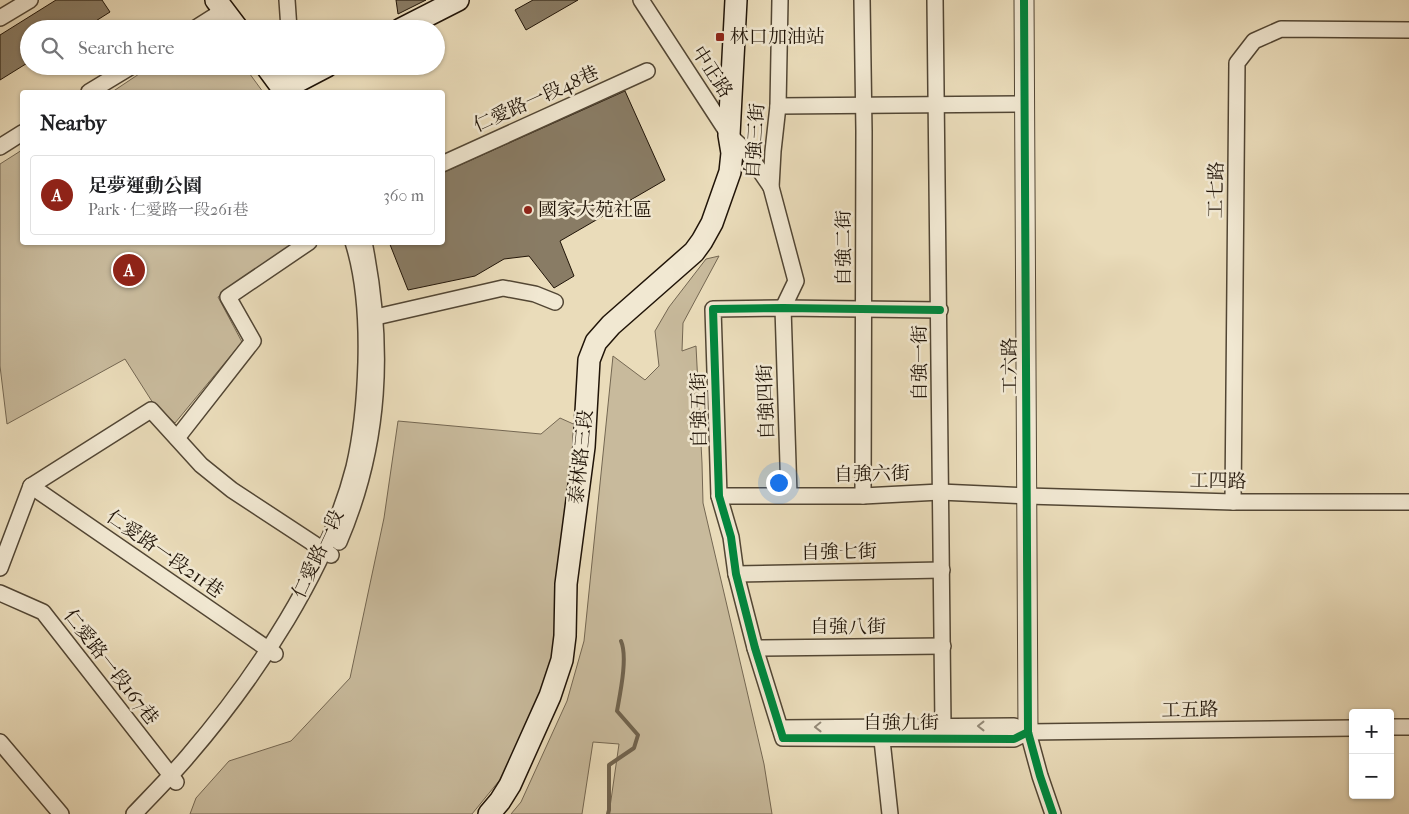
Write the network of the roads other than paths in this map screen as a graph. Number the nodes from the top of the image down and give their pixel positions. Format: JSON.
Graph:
{"nodes":[{"id":1,"x":30,"y":0,"type":"edge"},
{"id":2,"x":287,"y":0,"type":"edge"},
{"id":3,"x":458,"y":0,"type":"edge"},
{"id":4,"x":641,"y":0,"type":"edge"},
{"id":5,"x":736,"y":0,"type":"edge"},
{"id":6,"x":780,"y":0,"type":"edge"},
{"id":7,"x":862,"y":0,"type":"edge"},
{"id":8,"x":935,"y":0,"type":"edge"},
{"id":9,"x":1024,"y":0,"type":"edge"},
{"id":10,"x":220,"y":5,"type":"edge"},
{"id":11,"x":0,"y":18,"type":"edge"},
{"id":12,"x":204,"y":20,"type":"edge"},
{"id":13,"x":231,"y":20,"type":"edge"},
{"id":14,"x":288,"y":20,"type":"edge"},
{"id":15,"x":419,"y":20,"type":"edge"},
{"id":16,"x":1409,"y":30,"type":"edge"},
{"id":17,"x":647,"y":71,"type":"dead end"},
{"id":18,"x":117,"y":75,"type":"edge"},
{"id":19,"x":272,"y":75,"type":"edge"},
{"id":20,"x":287,"y":75,"type":"edge"},
{"id":21,"x":312,"y":75,"type":"edge"},
{"id":22,"x":92,"y":90,"type":"edge"},
{"id":23,"x":283,"y":90,"type":"edge"},
{"id":24,"x":284,"y":90,"type":"edge"},
{"id":25,"x":286,"y":90,"type":"edge"},
{"id":26,"x":937,"y":104,"type":"junction"},
{"id":27,"x":1025,"y":104,"type":"junction"},
{"id":28,"x":864,"y":105,"type":"junction"},
{"id":29,"x":778,"y":106,"type":"junction"},
{"id":30,"x":20,"y":134,"type":"edge"},
{"id":31,"x":729,"y":135,"type":"junction"},
{"id":32,"x":0,"y":146,"type":"edge"},
{"id":33,"x":445,"y":163,"type":"edge"},
{"id":34,"x":771,"y":187,"type":"junction"},
{"id":35,"x":305,"y":245,"type":"edge"},
{"id":36,"x":354,"y":245,"type":"edge"},
{"id":37,"x":365,"y":245,"type":"edge"},
{"id":38,"x":555,"y":302,"type":"dead end"},
{"id":39,"x":783,"y":308,"type":"junction"},
{"id":40,"x":864,"y":309,"type":"junction"},
{"id":41,"x":940,"y":310,"type":"junction"},
{"id":42,"x":376,"y":317,"type":"junction"},
{"id":43,"x":177,"y":438,"type":"junction"},
{"id":44,"x":31,"y":486,"type":"junction"},
{"id":45,"x":940,"y":492,"type":"junction"},
{"id":46,"x":789,"y":495,"type":"junction"},
{"id":47,"x":719,"y":496,"type":"junction"},
{"id":48,"x":863,"y":496,"type":"junction"},
{"id":49,"x":1027,"y":496,"type":"junction"},
{"id":50,"x":1233,"y":502,"type":"junction"},
{"id":51,"x":1409,"y":502,"type":"edge"},
{"id":52,"x":328,"y":554,"type":"junction"},
{"id":53,"x":0,"y":568,"type":"edge"},
{"id":54,"x":942,"y":570,"type":"junction"},
{"id":55,"x":736,"y":574,"type":"junction"},
{"id":56,"x":0,"y":593,"type":"edge"},
{"id":57,"x":942,"y":646,"type":"junction"},
{"id":58,"x":755,"y":648,"type":"junction"},
{"id":59,"x":272,"y":652,"type":"junction"},
{"id":60,"x":943,"y":726,"type":"junction"},
{"id":61,"x":1394,"y":727,"type":"edge"},
{"id":62,"x":1409,"y":727,"type":"edge"},
{"id":63,"x":780,"y":728,"type":"joint"},
{"id":64,"x":1349,"y":728,"type":"edge"},
{"id":65,"x":1028,"y":732,"type":"junction"},
{"id":66,"x":881,"y":733,"type":"junction"},
{"id":67,"x":0,"y":742,"type":"edge"},
{"id":68,"x":174,"y":779,"type":"junction"},
{"id":69,"x":61,"y":814,"type":"edge"},
{"id":70,"x":134,"y":814,"type":"edge"},
{"id":71,"x":148,"y":814,"type":"edge"},
{"id":72,"x":489,"y":814,"type":"edge"},
{"id":73,"x":890,"y":814,"type":"edge"},
{"id":74,"x":1053,"y":814,"type":"edge"}],
"edges":[{"from":1,"to":11,"type":"street"},
{"from":2,"to":14,"type":"street"},
{"from":3,"to":15,"type":"main road"},
{"from":4,"to":31,"type":"street","name":"中正路"},
{"from":5,"to":31,"type":"main road","name":"泰林路三段"},
{"from":6,"to":29,"type":"street","name":"自強三街"},
{"from":7,"to":28,"type":"street","name":"自強二街"},
{"from":8,"to":26,"type":"street","name":"自強一街"},
{"from":9,"to":27,"type":"street","name":"工六路"},
{"from":10,"to":12,"type":"street"},
{"from":10,"to":13,"type":"main road"},
{"from":16,"to":50,"type":"street","name":"工七路"},
{"from":17,"to":33,"type":"street","name":"仁愛路一段48巷"},
{"from":18,"to":22,"type":"street"},
{"from":19,"to":23,"type":"main road"},
{"from":20,"to":24,"type":"street"},
{"from":21,"to":25,"type":"main road"},
{"from":26,"to":27,"type":"street"},
{"from":26,"to":28,"type":"street"},
{"from":26,"to":41,"type":"street","name":"自強一街"},
{"from":27,"to":49,"type":"street","name":"工六路"},
{"from":28,"to":29,"type":"street"},
{"from":28,"to":40,"type":"street","name":"自強二街"},
{"from":29,"to":34,"type":"street","name":"自強三街"},
{"from":30,"to":32,"type":"street"},
{"from":31,"to":34,"type":"street","name":"中正路"},
{"from":31,"to":72,"type":"main road","name":"泰林路三段"},
{"from":34,"to":39,"type":"street","name":"自強三街"},
{"from":35,"to":43,"type":"street"},
{"from":36,"to":52,"type":"street","name":"仁愛路一段"},
{"from":37,"to":42,"type":"street","name":"仁愛路一段"},
{"from":38,"to":42,"type":"street"},
{"from":39,"to":40,"type":"street","name":"自強五街"},
{"from":39,"to":46,"type":"street","name":"自強四街"},
{"from":39,"to":47,"type":"street","name":"自強五街"},
{"from":40,"to":41,"type":"street","name":"自強五街"},
{"from":40,"to":48,"type":"street","name":"自強二街"},
{"from":41,"to":45,"type":"street","name":"自強一街"},
{"from":42,"to":52,"type":"street","name":"仁愛路一段"},
{"from":43,"to":44,"type":"street"},
{"from":43,"to":52,"type":"street"},
{"from":44,"to":53,"type":"street"},
{"from":44,"to":59,"type":"street","name":"仁愛路一段211巷"},
{"from":45,"to":48,"type":"street","name":"自強六街"},
{"from":45,"to":49,"type":"street","name":"自強六街"},
{"from":45,"to":54,"type":"street","name":"自強一街"},
{"from":46,"to":47,"type":"street","name":"自強六街"},
{"from":46,"to":48,"type":"street","name":"自強六街"},
{"from":47,"to":55,"type":"street","name":"自強五街"},
{"from":49,"to":50,"type":"street","name":"工四路"},
{"from":49,"to":65,"type":"street","name":"工六路"},
{"from":50,"to":51,"type":"street","name":"工四路"},
{"from":52,"to":59,"type":"street","name":"仁愛路一段"},
{"from":54,"to":55,"type":"street","name":"自強七街"},
{"from":54,"to":57,"type":"street","name":"自強一街"},
{"from":55,"to":58,"type":"street","name":"自強五街"},
{"from":56,"to":68,"type":"street","name":"仁愛路一段167巷"},
{"from":57,"to":58,"type":"street","name":"自強八街"},
{"from":57,"to":60,"type":"street","name":"自強一街"},
{"from":58,"to":63,"type":"street","name":"自強五街"},
{"from":59,"to":68,"type":"street","name":"仁愛路一段"},
{"from":65,"to":60,"type":"street","name":"自強九街","one_way":true},
{"from":60,"to":66,"type":"street","name":"自強九街"},
{"from":61,"to":62,"type":"street"},
{"from":63,"to":66,"type":"street","name":"自強九街"},
{"from":64,"to":65,"type":"street","name":"工五路"},
{"from":65,"to":66,"type":"street","name":"自強九街"},
{"from":65,"to":74,"type":"street"},
{"from":66,"to":73,"type":"street"},
{"from":67,"to":69,"type":"street"},
{"from":68,"to":70,"type":"street","name":"仁愛路一段"},
{"from":68,"to":71,"type":"street","name":"仁愛路一段"}]}
